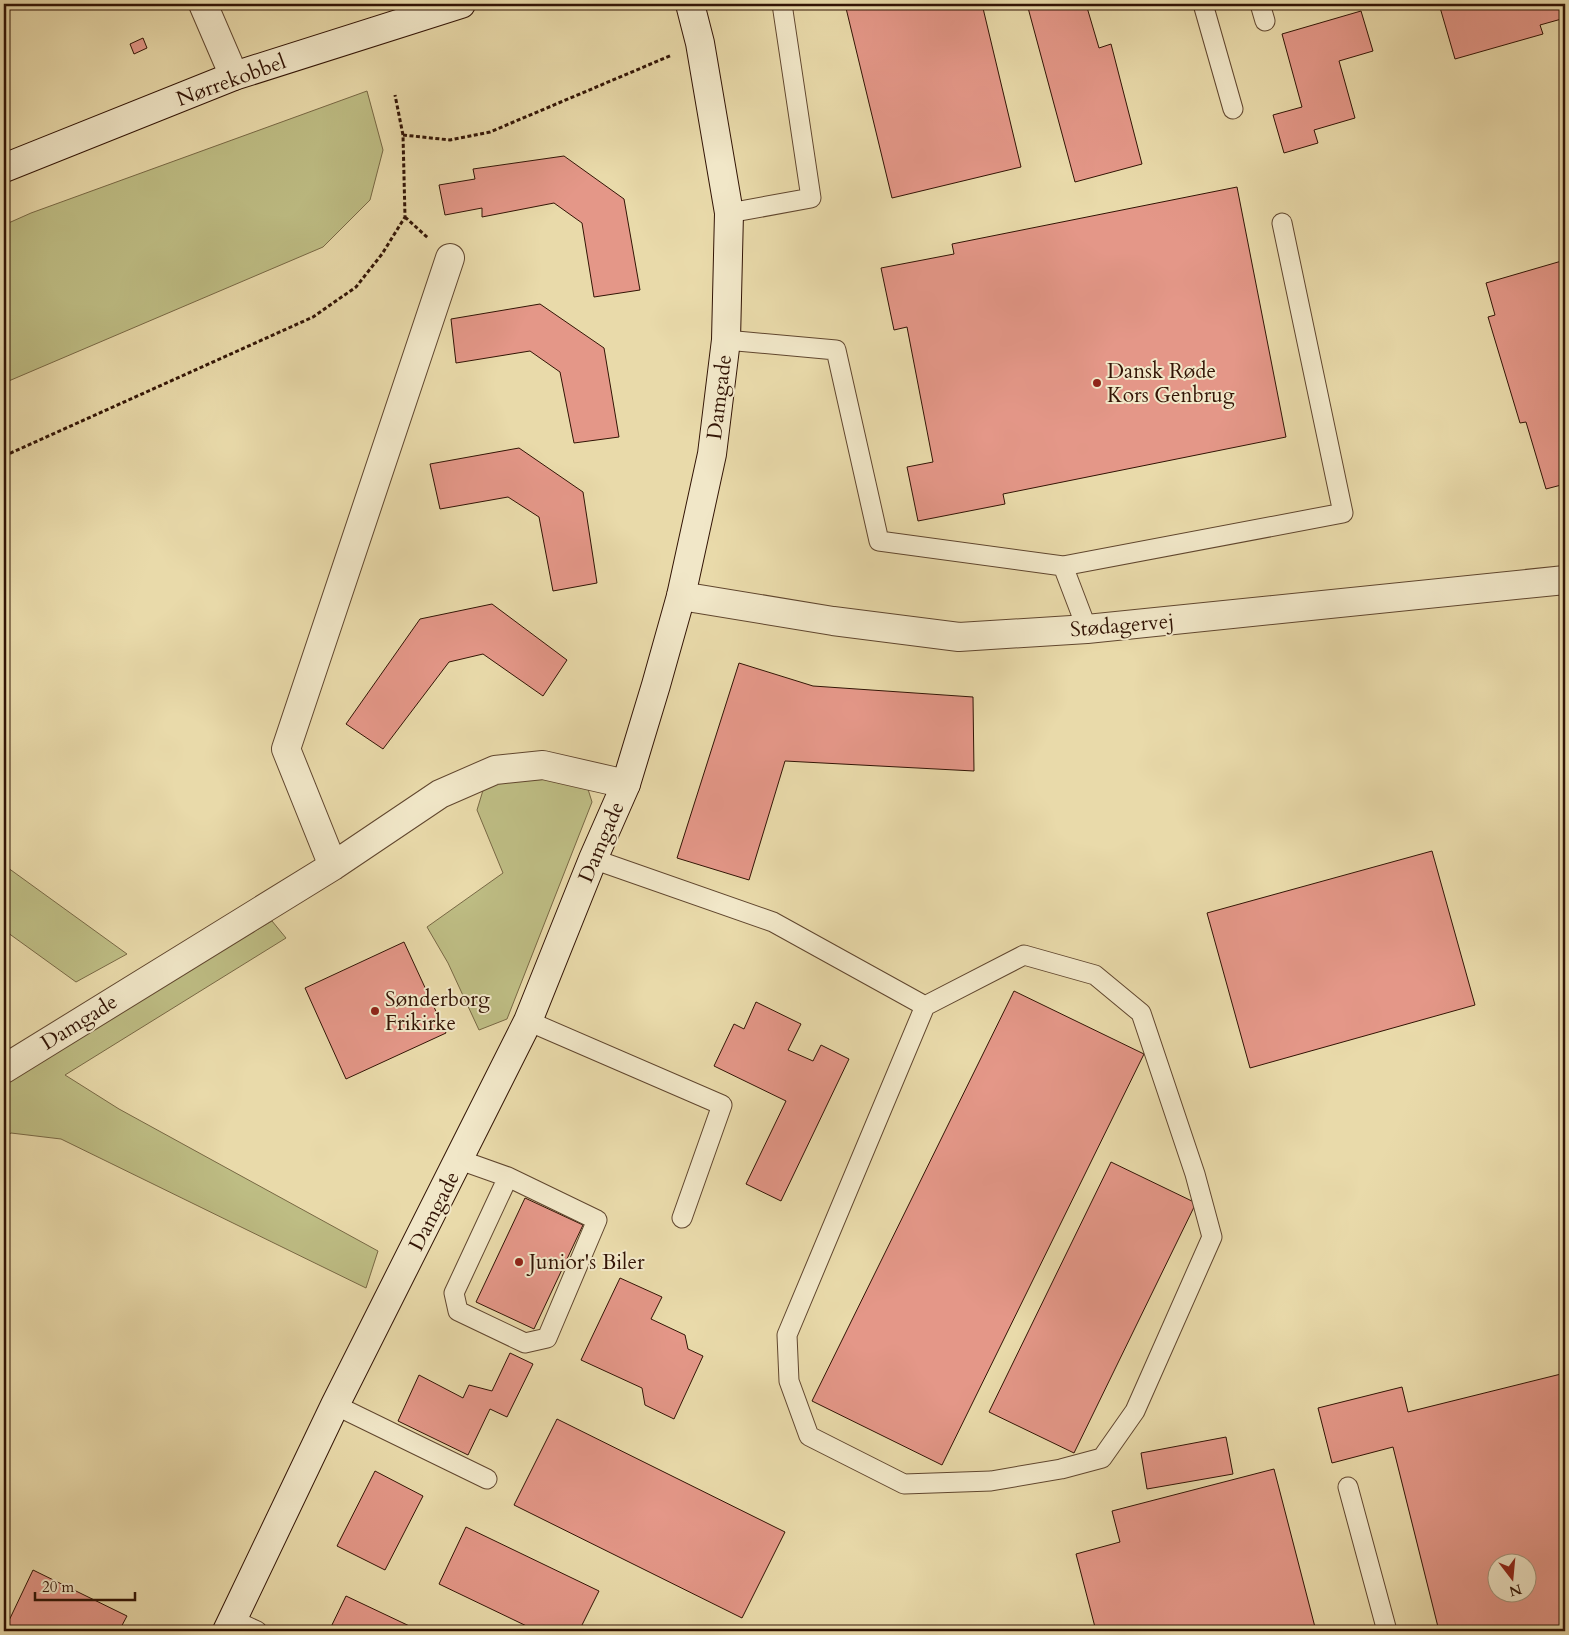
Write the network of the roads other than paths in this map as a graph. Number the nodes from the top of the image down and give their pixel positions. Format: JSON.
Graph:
{"nodes":[{"id":1,"x":203,"y":4,"type":"edge"},
{"id":2,"x":461,"y":4,"type":"edge"},
{"id":3,"x":690,"y":4,"type":"edge"},
{"id":4,"x":782,"y":4,"type":"edge"},
{"id":5,"x":1203,"y":4,"type":"edge"},
{"id":6,"x":234,"y":76,"type":"junction"},
{"id":7,"x":1233,"y":109,"type":"dead end"},
{"id":8,"x":4,"y":168,"type":"edge"},
{"id":9,"x":729,"y":213,"type":"junction"},
{"id":10,"x":1282,"y":223,"type":"dead end"},
{"id":11,"x":450,"y":258,"type":"dead end"},
{"id":12,"x":726,"y":340,"type":"junction"},
{"id":13,"x":1063,"y":566,"type":"junction"},
{"id":14,"x":1565,"y":580,"type":"edge"},
{"id":15,"x":681,"y":596,"type":"junction"},
{"id":16,"x":1087,"y":629,"type":"junction"},
{"id":17,"x":626,"y":784,"type":"junction"},
{"id":18,"x":593,"y":859,"type":"junction"},
{"id":19,"x":332,"y":866,"type":"junction"},
{"id":20,"x":925,"y":1006,"type":"junction"},
{"id":21,"x":528,"y":1021,"type":"junction"},
{"id":22,"x":4,"y":1068,"type":"edge"},
{"id":23,"x":460,"y":1160,"type":"junction"},
{"id":24,"x":508,"y":1177,"type":"junction"},
{"id":25,"x":682,"y":1218,"type":"dead end"},
{"id":26,"x":335,"y":1405,"type":"junction"},
{"id":27,"x":487,"y":1479,"type":"dead end"},
{"id":28,"x":1348,"y":1487,"type":"dead end"},
{"id":29,"x":230,"y":1625,"type":"edge"},
{"id":30,"x":257,"y":1631,"type":"edge"},
{"id":31,"x":1387,"y":1631,"type":"edge"}],
"edges":[{"from":1,"to":6,"type":"street"},
{"from":2,"to":6,"type":"street","name":"Nørrekobbel"},
{"from":3,"to":9,"type":"street","name":"Damgade"},
{"from":4,"to":9,"type":"lane"},
{"from":5,"to":7,"type":"lane"},
{"from":6,"to":8,"type":"street","name":"Nørrekobbel"},
{"from":9,"to":12,"type":"street","name":"Damgade"},
{"from":10,"to":13,"type":"lane"},
{"from":11,"to":19,"type":"street"},
{"from":12,"to":13,"type":"lane"},
{"from":12,"to":15,"type":"street","name":"Damgade"},
{"from":13,"to":16,"type":"lane"},
{"from":14,"to":16,"type":"street","name":"Stødagervej"},
{"from":15,"to":16,"type":"street","name":"Stødagervej"},
{"from":15,"to":17,"type":"street","name":"Damgade"},
{"from":17,"to":18,"type":"street","name":"Damgade"},
{"from":17,"to":19,"type":"street","name":"Damgade"},
{"from":18,"to":20,"type":"lane"},
{"from":18,"to":21,"type":"street","name":"Damgade"},
{"from":19,"to":22,"type":"street","name":"Damgade"},
{"from":20,"to":20,"type":"lane"},
{"from":21,"to":23,"type":"street","name":"Damgade"},
{"from":21,"to":25,"type":"lane"},
{"from":23,"to":24,"type":"lane"},
{"from":23,"to":26,"type":"street","name":"Damgade"},
{"from":24,"to":24,"type":"lane"},
{"from":26,"to":27,"type":"lane"},
{"from":26,"to":29,"type":"street","name":"Damgade"},
{"from":28,"to":31,"type":"lane"},
{"from":29,"to":30,"type":"lane"}]}
